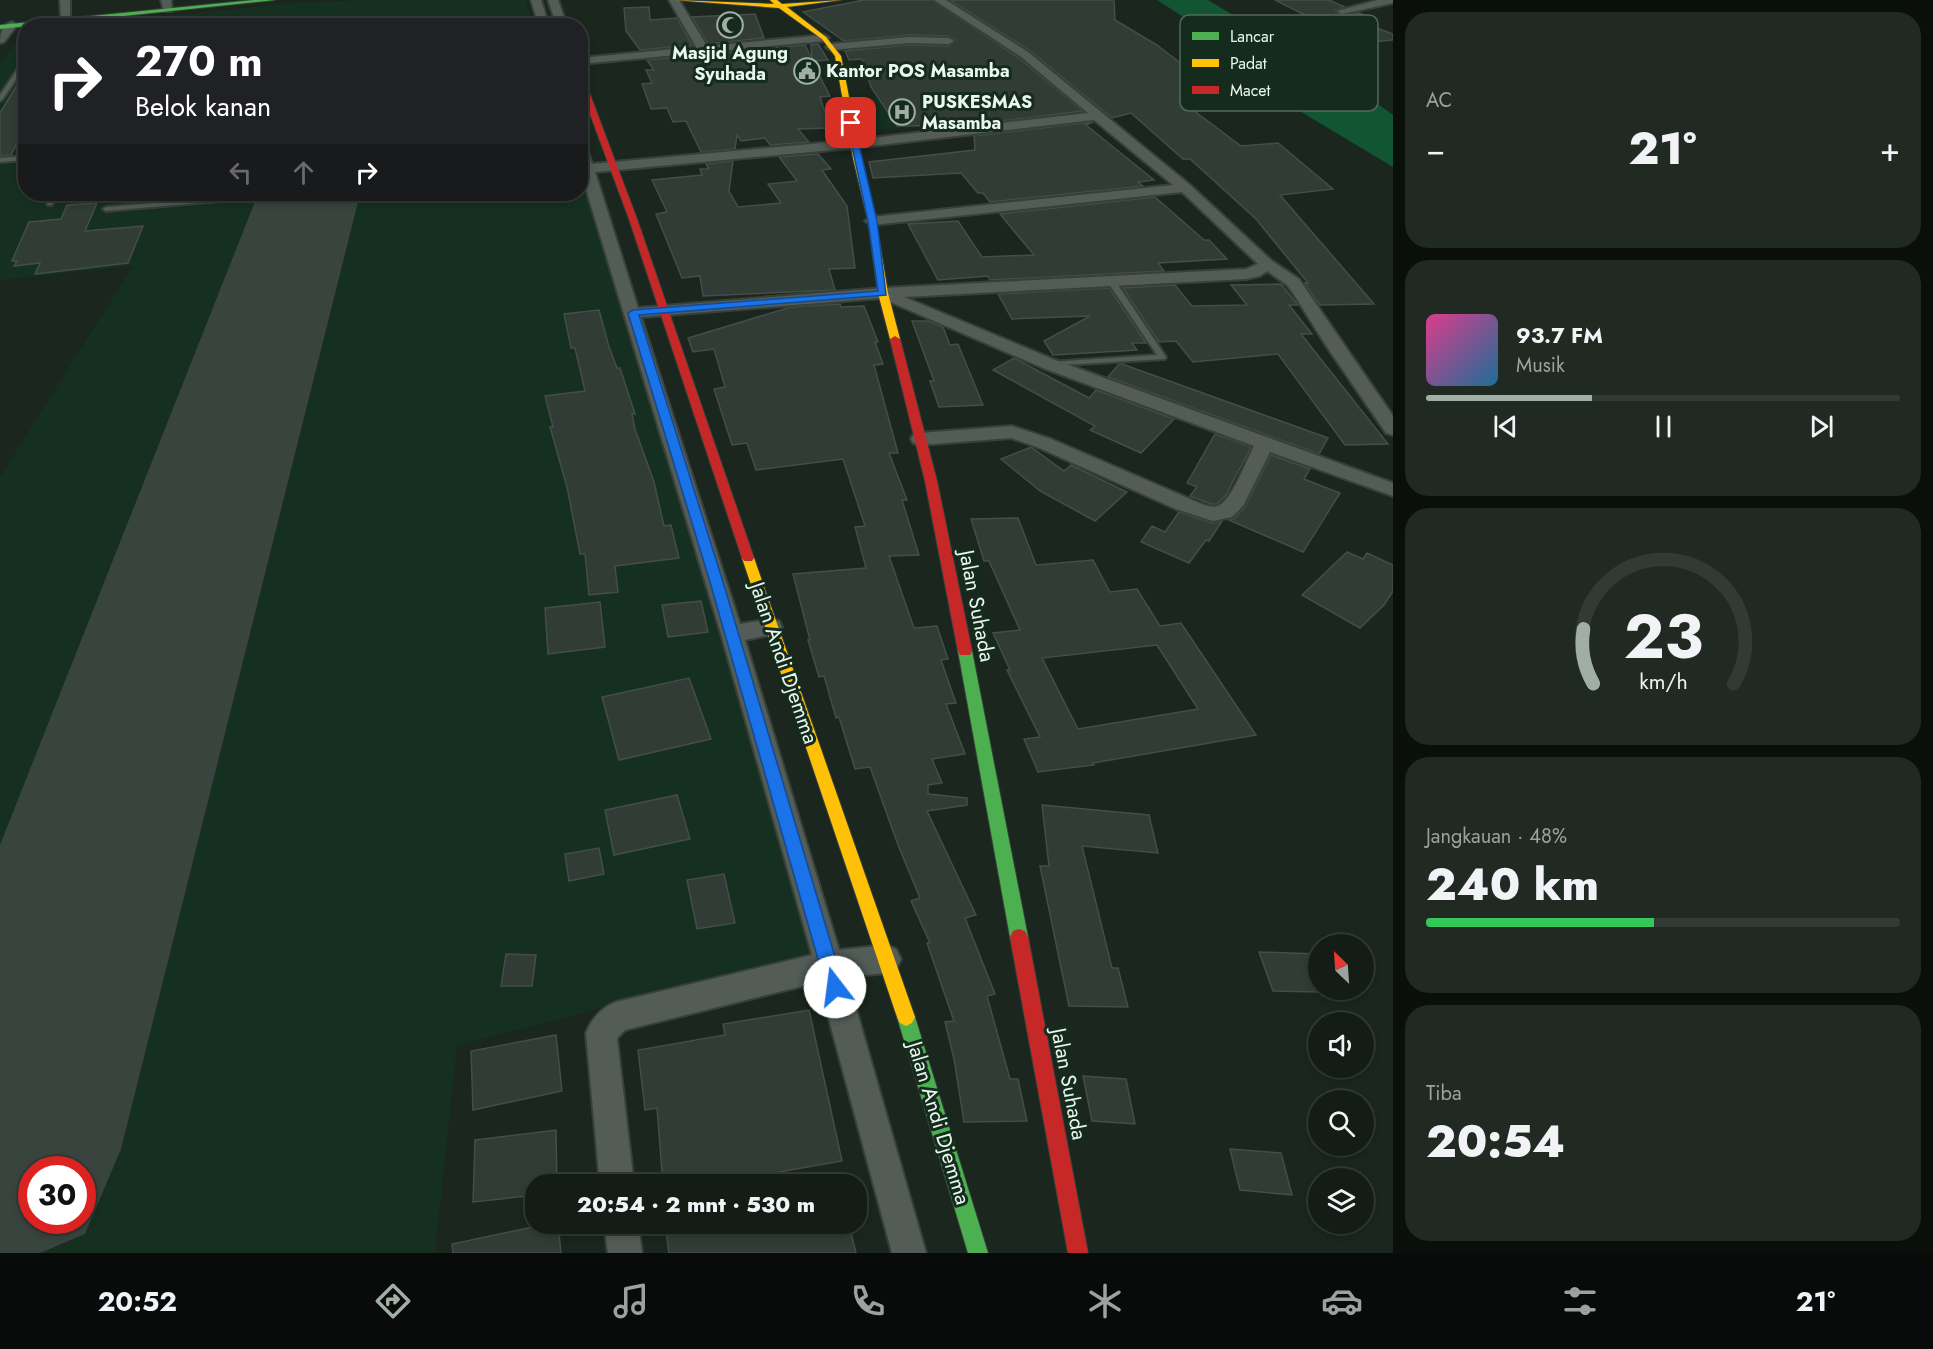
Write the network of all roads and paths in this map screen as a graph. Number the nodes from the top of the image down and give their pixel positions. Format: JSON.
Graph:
{"nodes":[{"id":1,"x":65,"y":0,"type":"edge"},
{"id":2,"x":272,"y":0,"type":"edge"},
{"id":3,"x":536,"y":0,"type":"edge"},
{"id":4,"x":553,"y":0,"type":"edge"},
{"id":5,"x":675,"y":0,"type":"edge"},
{"id":6,"x":838,"y":0,"type":"edge"},
{"id":7,"x":939,"y":0,"type":"edge"},
{"id":8,"x":1392,"y":0,"type":"edge"},
{"id":9,"x":777,"y":3,"type":"edge"},
{"id":10,"x":167,"y":5,"type":"edge"},
{"id":11,"x":1342,"y":11,"type":"dead end"},
{"id":12,"x":66,"y":18,"type":"edge"},
{"id":13,"x":79,"y":18,"type":"edge"},
{"id":14,"x":542,"y":18,"type":"edge"},
{"id":15,"x":559,"y":18,"type":"edge"},
{"id":16,"x":6,"y":26,"type":"edge"},
{"id":17,"x":0,"y":40,"type":"edge"},
{"id":18,"x":949,"y":41,"type":"dead end"},
{"id":19,"x":828,"y":43,"type":"junction"},
{"id":20,"x":703,"y":50,"type":"junction"},
{"id":21,"x":588,"y":60,"type":"edge"},
{"id":22,"x":18,"y":72,"type":"edge"},
{"id":23,"x":588,"y":97,"type":"edge"},
{"id":24,"x":0,"y":99,"type":"edge"},
{"id":25,"x":1097,"y":116,"type":"junction"},
{"id":26,"x":854,"y":144,"type":"junction"},
{"id":27,"x":588,"y":158,"type":"edge"},
{"id":28,"x":18,"y":159,"type":"edge"},
{"id":29,"x":0,"y":160,"type":"edge"},
{"id":30,"x":614,"y":166,"type":"junction"},
{"id":31,"x":588,"y":170,"type":"edge"},
{"id":32,"x":1185,"y":188,"type":"junction"},
{"id":33,"x":52,"y":201,"type":"edge"},
{"id":34,"x":198,"y":201,"type":"edge"},
{"id":35,"x":51,"y":204,"type":"dead end"},
{"id":36,"x":106,"y":209,"type":"dead end"},
{"id":37,"x":872,"y":221,"type":"junction"},
{"id":38,"x":1267,"y":264,"type":"junction"},
{"id":39,"x":1111,"y":281,"type":"junction"},
{"id":40,"x":883,"y":293,"type":"junction"},
{"id":41,"x":664,"y":310,"type":"junction"},
{"id":42,"x":633,"y":313,"type":"junction"},
{"id":43,"x":1049,"y":364,"type":"junction"},
{"id":44,"x":1393,"y":429,"type":"edge"},
{"id":45,"x":920,"y":439,"type":"junction"},
{"id":46,"x":1265,"y":443,"type":"junction"},
{"id":47,"x":1393,"y":490,"type":"edge"},
{"id":48,"x":771,"y":627,"type":"junction"},
{"id":49,"x":732,"y":634,"type":"junction"},
{"id":50,"x":886,"y":959,"type":"junction"},
{"id":51,"x":829,"y":965,"type":"junction"},
{"id":52,"x":616,"y":1174,"type":"edge"},
{"id":53,"x":622,"y":1234,"type":"edge"},
{"id":54,"x":625,"y":1253,"type":"edge"},
{"id":55,"x":909,"y":1253,"type":"edge"},
{"id":56,"x":978,"y":1253,"type":"edge"},
{"id":57,"x":1078,"y":1253,"type":"edge"}],
"edges":[{"from":1,"to":12,"type":"street"},
{"from":2,"to":10,"type":"main road"},
{"from":3,"to":14,"type":"street"},
{"from":4,"to":15,"type":"street"},
{"from":5,"to":9,"type":"main road"},
{"from":5,"to":20,"type":"street"},
{"from":6,"to":9,"type":"main road"},
{"from":7,"to":25,"type":"street"},
{"from":8,"to":11,"type":"street"},
{"from":9,"to":19,"type":"main road"},
{"from":10,"to":13,"type":"main road"},
{"from":16,"to":17,"type":"street"},
{"from":18,"to":19,"type":"street"},
{"from":19,"to":20,"type":"street"},
{"from":19,"to":26,"type":"main road","name":"Jalan Suhada"},
{"from":20,"to":21,"type":"street"},
{"from":22,"to":24,"type":"lane"},
{"from":23,"to":30,"type":"main road","name":"Jalan Andi Djemma"},
{"from":25,"to":26,"type":"street"},
{"from":25,"to":32,"type":"street"},
{"from":26,"to":30,"type":"street"},
{"from":26,"to":37,"type":"main road","name":"Jalan Suhada"},
{"from":27,"to":30,"type":"street"},
{"from":28,"to":29,"type":"lane"},
{"from":30,"to":41,"type":"main road","name":"Jalan Andi Djemma"},
{"from":31,"to":42,"type":"street","name":"Jalan Andi Djemma"},
{"from":32,"to":37,"type":"street"},
{"from":32,"to":38,"type":"street"},
{"from":33,"to":35,"type":"lane"},
{"from":34,"to":36,"type":"lane"},
{"from":37,"to":40,"type":"main road","name":"Jalan Suhada"},
{"from":38,"to":39,"type":"street"},
{"from":38,"to":44,"type":"street"},
{"from":39,"to":40,"type":"street"},
{"from":39,"to":43,"type":"lane"},
{"from":40,"to":41,"type":"street"},
{"from":40,"to":43,"type":"street"},
{"from":40,"to":45,"type":"main road","name":"Jalan Suhada"},
{"from":41,"to":42,"type":"street"},
{"from":41,"to":48,"type":"main road","name":"Jalan Andi Djemma"},
{"from":42,"to":49,"type":"street","name":"Jalan Andi Djemma"},
{"from":43,"to":46,"type":"street"},
{"from":45,"to":46,"type":"street"},
{"from":45,"to":57,"type":"main road","name":"Jalan Suhada"},
{"from":46,"to":47,"type":"street"},
{"from":48,"to":49,"type":"street"},
{"from":48,"to":50,"type":"main road","name":"Jalan Andi Djemma"},
{"from":49,"to":51,"type":"street","name":"Jalan Andi Djemma"},
{"from":50,"to":51,"type":"street"},
{"from":50,"to":56,"type":"main road","name":"Jalan Andi Djemma"},
{"from":51,"to":52,"type":"street"},
{"from":51,"to":55,"type":"street","name":"Jalan Andi Djemma"},
{"from":53,"to":54,"type":"street"}]}
